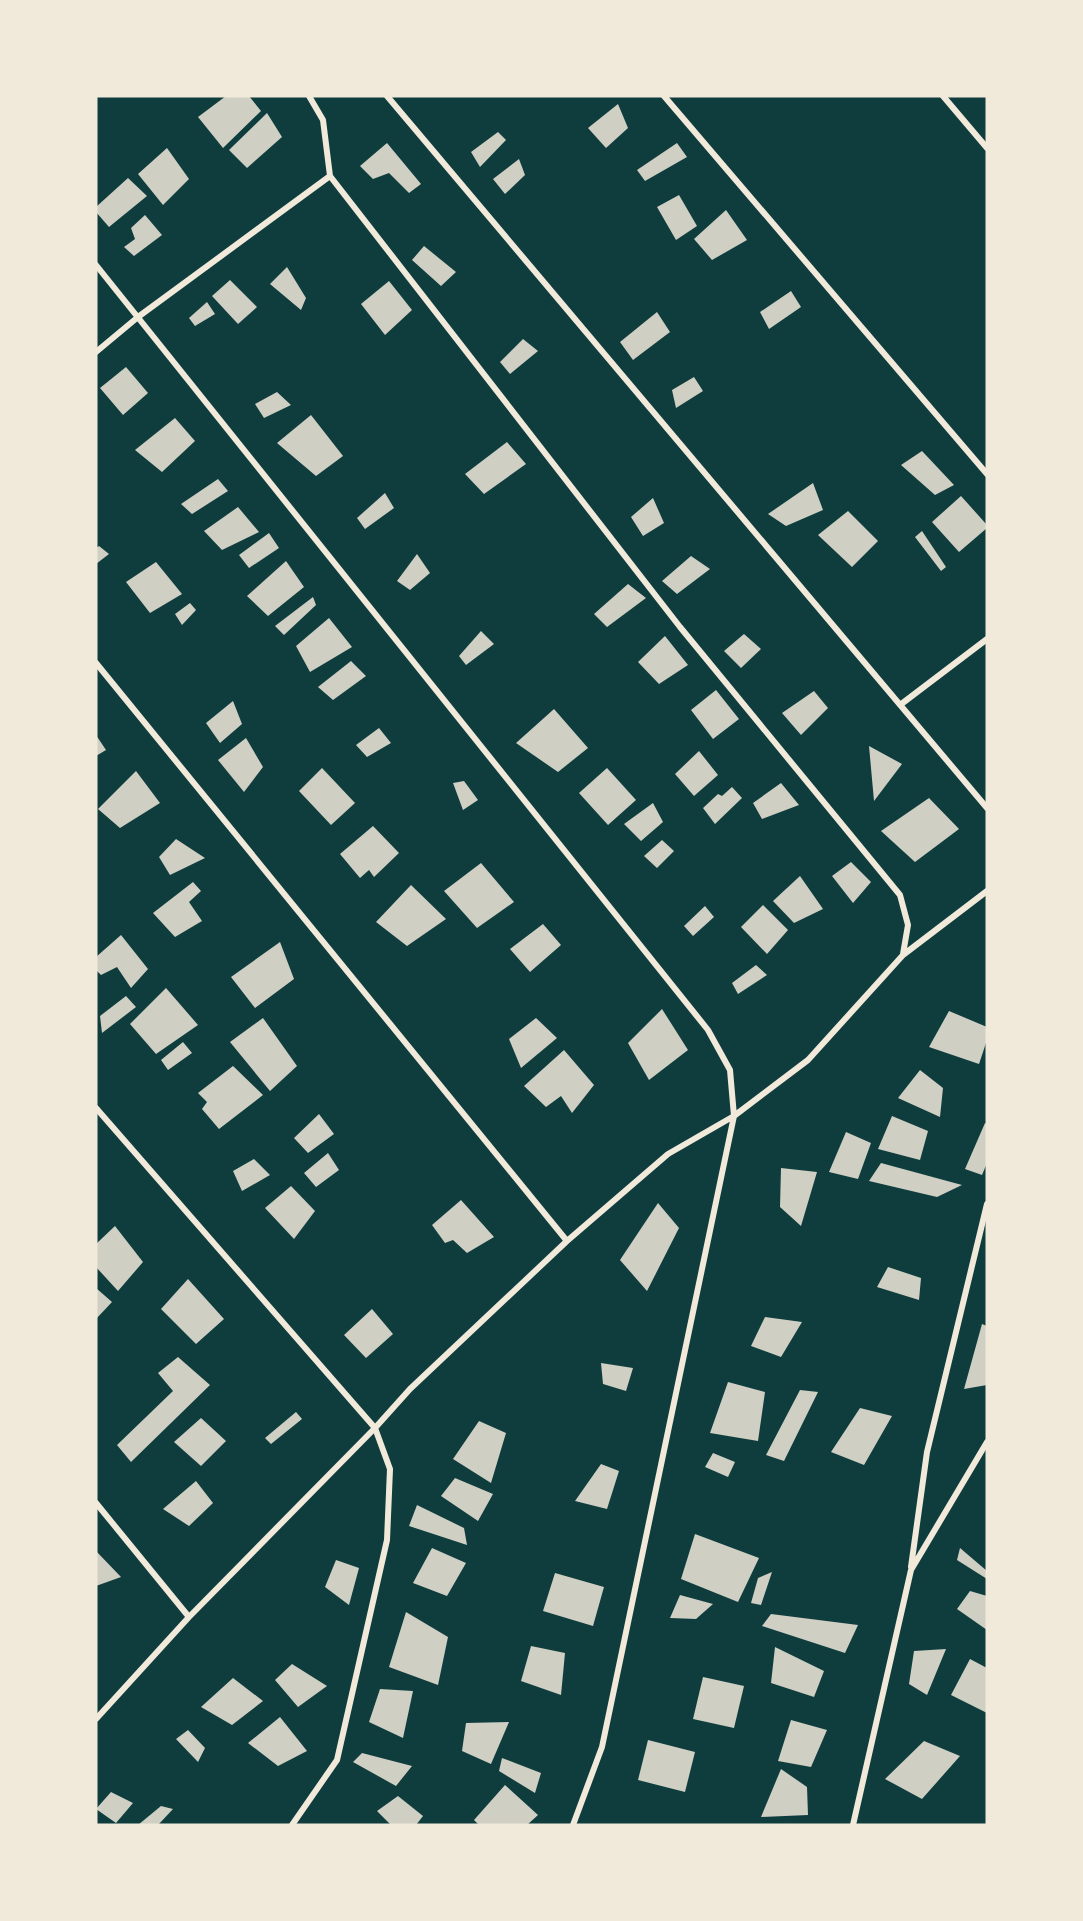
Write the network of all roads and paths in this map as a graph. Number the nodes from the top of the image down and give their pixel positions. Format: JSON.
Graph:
{"nodes":[{"id":1,"x":309,"y":96,"type":"edge"},
{"id":2,"x":387,"y":96,"type":"edge"},
{"id":3,"x":664,"y":96,"type":"edge"},
{"id":4,"x":943,"y":96,"type":"edge"},
{"id":5,"x":987,"y":148,"type":"edge"},
{"id":6,"x":330,"y":176,"type":"junction"},
{"id":7,"x":96,"y":265,"type":"edge"},
{"id":8,"x":138,"y":317,"type":"junction"},
{"id":9,"x":96,"y":352,"type":"edge"},
{"id":10,"x":987,"y":474,"type":"edge"},
{"id":11,"x":987,"y":639,"type":"edge"},
{"id":12,"x":96,"y":663,"type":"edge"},
{"id":13,"x":900,"y":705,"type":"junction"},
{"id":14,"x":987,"y":808,"type":"edge"},
{"id":15,"x":987,"y":891,"type":"edge"},
{"id":16,"x":903,"y":955,"type":"junction"},
{"id":17,"x":96,"y":1108,"type":"edge"},
{"id":18,"x":734,"y":1116,"type":"junction"},
{"id":19,"x":987,"y":1204,"type":"edge"},
{"id":20,"x":567,"y":1241,"type":"junction"},
{"id":21,"x":375,"y":1428,"type":"junction"},
{"id":22,"x":987,"y":1442,"type":"edge"},
{"id":23,"x":96,"y":1503,"type":"edge"},
{"id":24,"x":911,"y":1570,"type":"junction"},
{"id":25,"x":189,"y":1617,"type":"junction"},
{"id":26,"x":96,"y":1719,"type":"edge"},
{"id":27,"x":292,"y":1825,"type":"edge"},
{"id":28,"x":573,"y":1825,"type":"edge"},
{"id":29,"x":853,"y":1825,"type":"edge"}],
"edges":[{"from":1,"to":6,"type":"street"},
{"from":2,"to":13,"type":"street"},
{"from":3,"to":10,"type":"street"},
{"from":4,"to":5,"type":"street"},
{"from":6,"to":8,"type":"street"},
{"from":6,"to":16,"type":"street"},
{"from":7,"to":8,"type":"street"},
{"from":8,"to":9,"type":"street"},
{"from":8,"to":18,"type":"street"},
{"from":11,"to":13,"type":"street"},
{"from":12,"to":20,"type":"street"},
{"from":13,"to":14,"type":"street"},
{"from":15,"to":16,"type":"street"},
{"from":16,"to":18,"type":"street"},
{"from":17,"to":21,"type":"street"},
{"from":18,"to":20,"type":"street"},
{"from":18,"to":28,"type":"street"},
{"from":19,"to":24,"type":"street"},
{"from":20,"to":21,"type":"street"},
{"from":21,"to":25,"type":"street"},
{"from":21,"to":27,"type":"street"},
{"from":22,"to":24,"type":"street"},
{"from":23,"to":25,"type":"street"},
{"from":24,"to":29,"type":"street"},
{"from":25,"to":26,"type":"street"}]}
